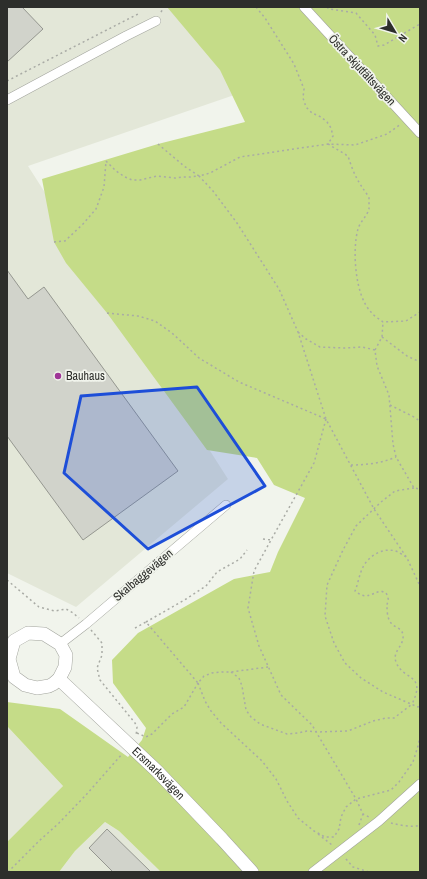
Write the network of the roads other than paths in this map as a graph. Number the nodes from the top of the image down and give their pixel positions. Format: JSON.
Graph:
{"nodes":[{"id":1,"x":304,"y":7,"type":"edge"},
{"id":2,"x":156,"y":20,"type":"dead end"},
{"id":3,"x":7,"y":100,"type":"edge"},
{"id":4,"x":420,"y":133,"type":"edge"},
{"id":5,"x":226,"y":505,"type":"dead end"},
{"id":6,"x":11,"y":637,"type":"edge"},
{"id":7,"x":60,"y":644,"type":"junction"},
{"id":8,"x":10,"y":678,"type":"edge"},
{"id":9,"x":59,"y":679,"type":"junction"},
{"id":10,"x":420,"y":784,"type":"edge"},
{"id":11,"x":252,"y":872,"type":"edge"},
{"id":12,"x":313,"y":872,"type":"edge"}],
"edges":[{"from":1,"to":4,"type":"street","name":"Östra skjutfältsvägen"},
{"from":2,"to":3,"type":"street"},
{"from":5,"to":7,"type":"street","name":"Skalbaggevägen"},
{"from":6,"to":7,"type":"main road"},
{"from":6,"to":8,"type":"main road"},
{"from":7,"to":9,"type":"main road"},
{"from":8,"to":9,"type":"main road"},
{"from":9,"to":11,"type":"main road","name":"Ersmarksvägen"},
{"from":10,"to":12,"type":"street"}]}
